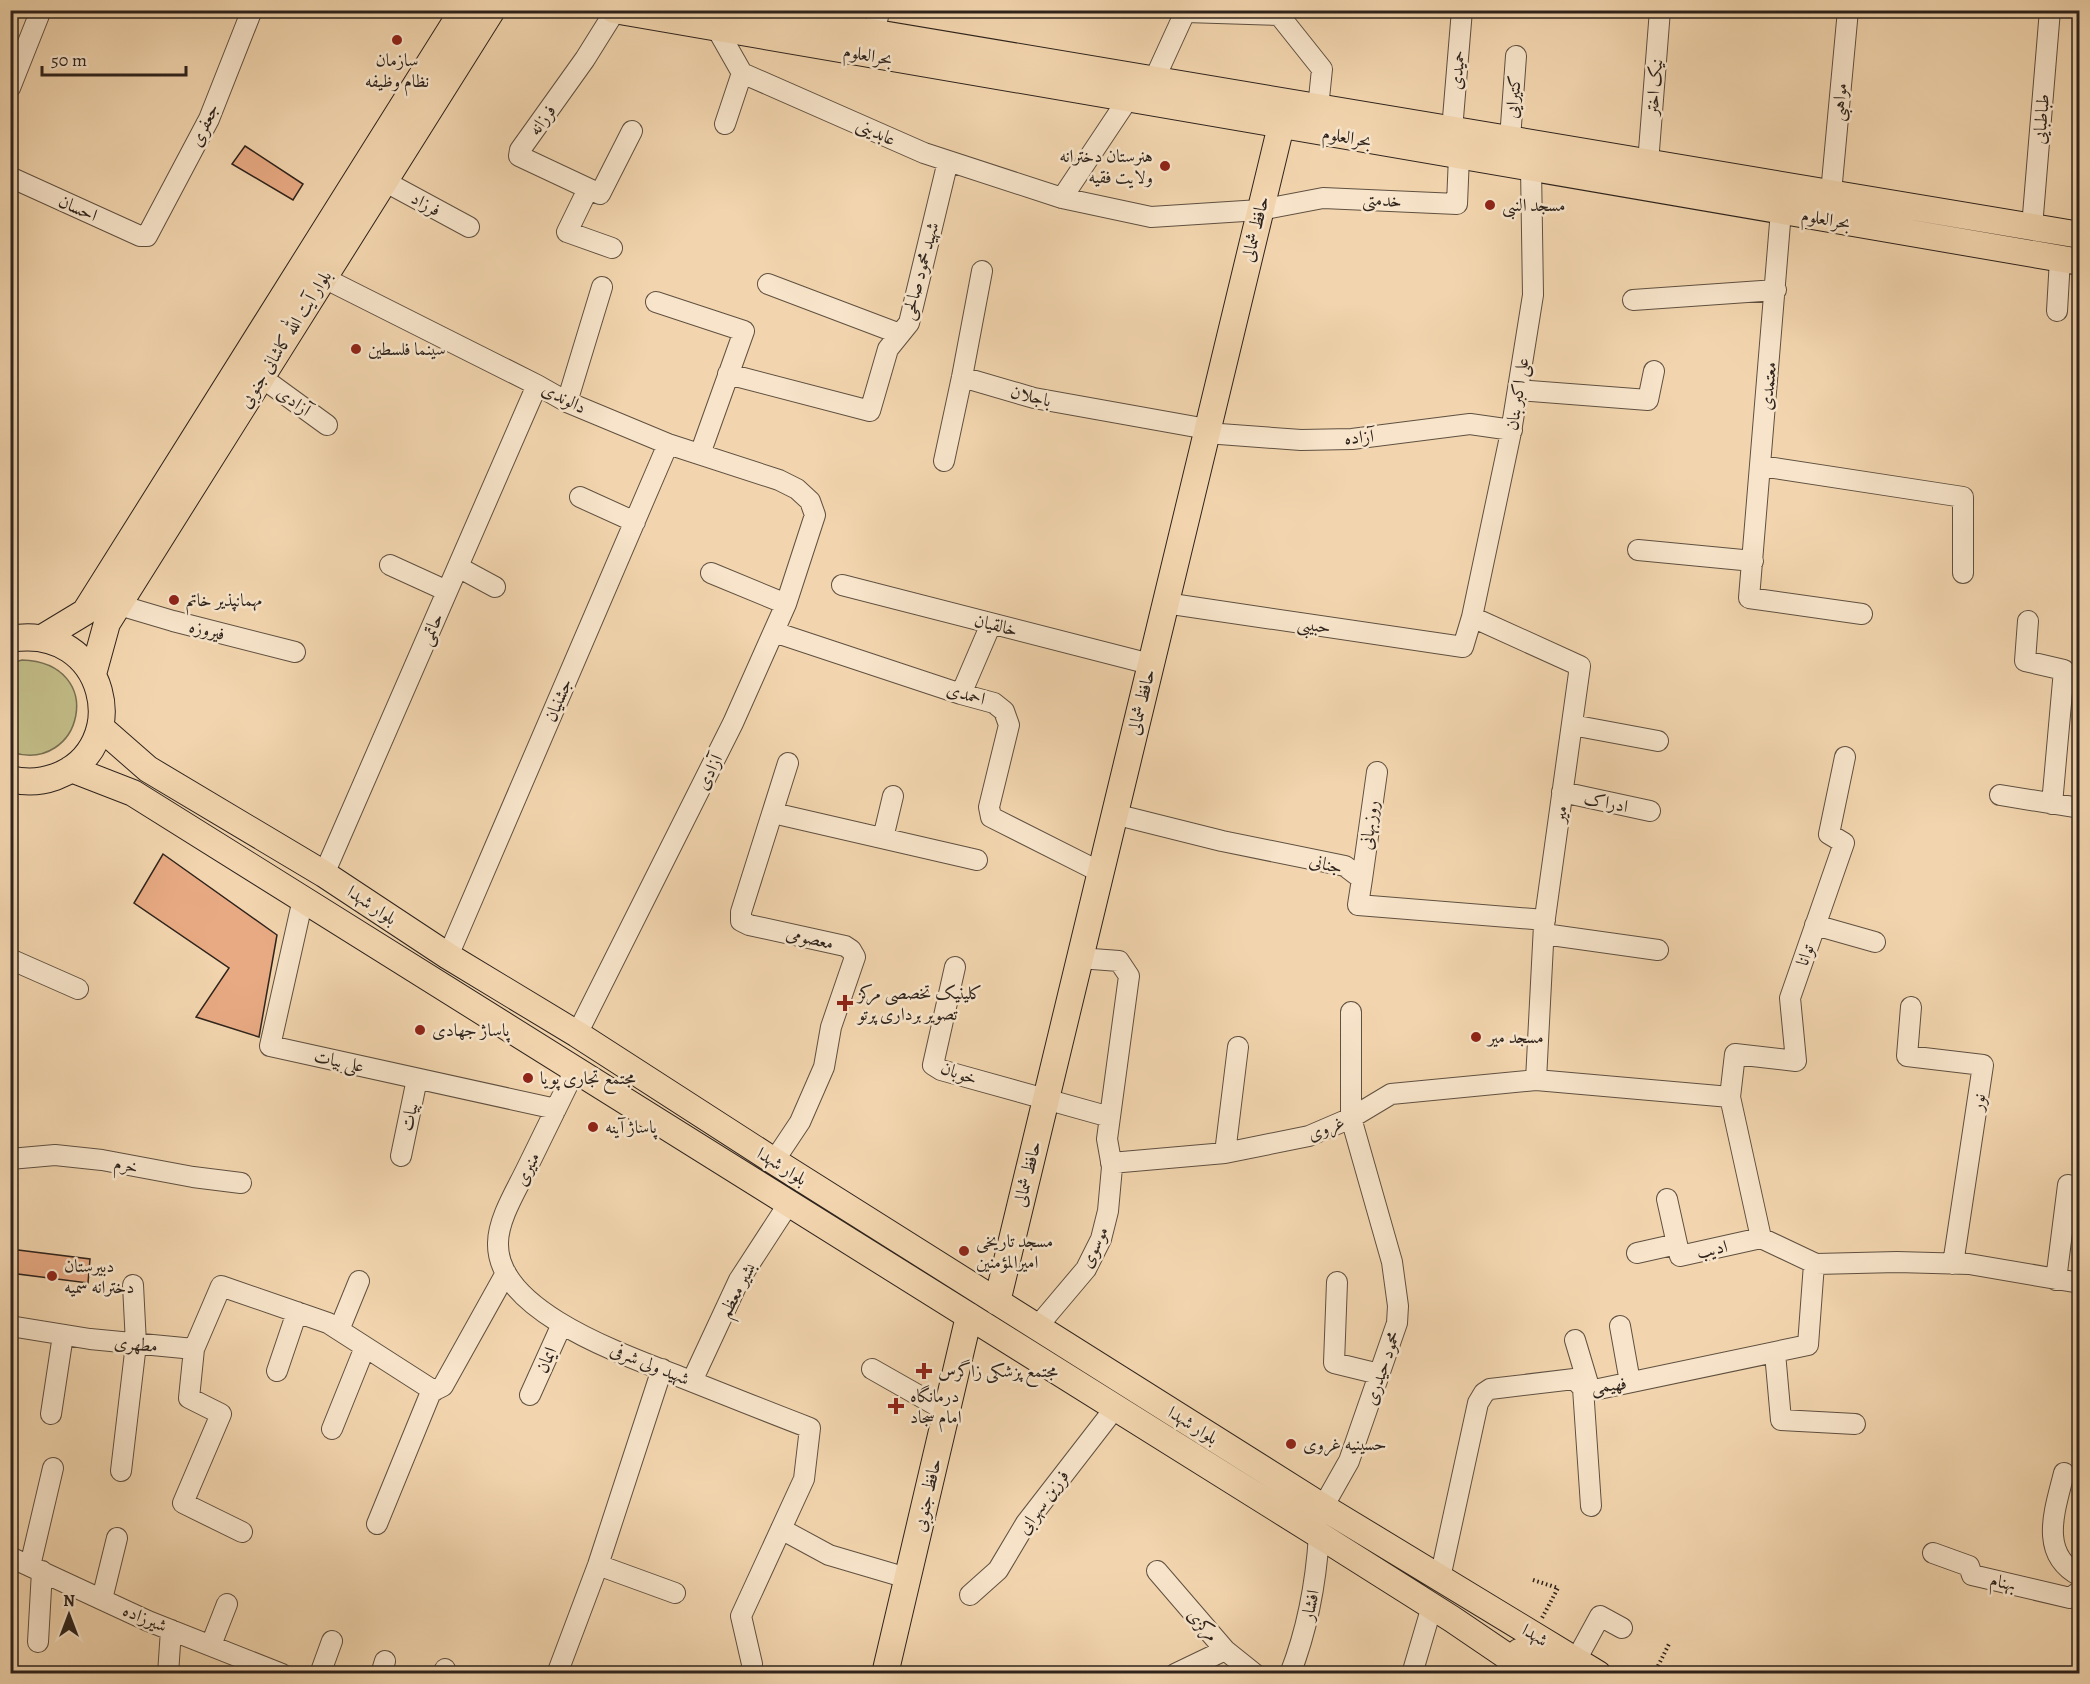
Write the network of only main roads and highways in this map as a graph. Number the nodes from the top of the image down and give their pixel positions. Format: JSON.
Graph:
{"nodes":[{"id":1,"x":463,"y":10,"type":"edge"},
{"id":2,"x":492,"y":10,"type":"edge"},
{"id":3,"x":615,"y":11,"type":"edge"},
{"id":4,"x":753,"y":12,"type":"edge"},
{"id":5,"x":876,"y":22,"type":"edge"},
{"id":6,"x":1284,"y":114,"type":"junction"},
{"id":7,"x":2079,"y":235,"type":"edge"},
{"id":8,"x":2070,"y":261,"type":"edge"},
{"id":9,"x":42,"y":638,"type":"junction"},
{"id":10,"x":10,"y":639,"type":"edge"},
{"id":11,"x":93,"y":674,"type":"junction"},
{"id":12,"x":100,"y":727,"type":"junction"},
{"id":13,"x":71,"y":769,"type":"junction"},
{"id":14,"x":21,"y":781,"type":"edge"},
{"id":15,"x":10,"y":801,"type":"edge"},
{"id":16,"x":997,"y":1302,"type":"junction"},
{"id":17,"x":969,"y":1316,"type":"junction"},
{"id":18,"x":1471,"y":1596,"type":"junction"},
{"id":19,"x":1556,"y":1669,"type":"edge"},
{"id":20,"x":885,"y":1674,"type":"edge"},
{"id":21,"x":1598,"y":1674,"type":"edge"}],
"edges":[{"from":1,"to":9,"type":"main road","name":"بلوار آیت الله کاشانی جنوبی"},
{"from":2,"to":11,"type":"main road","name":"بلوار آیت الله کاشانی جنوبی"},
{"from":3,"to":6,"type":"main road","name":"بحرالعلوم"},
{"from":4,"to":5,"type":"main road","name":"بحرالعلوم"},
{"from":5,"to":6,"type":"main road","name":"بحرالعلوم"},
{"from":6,"to":7,"type":"main road","name":"بحرالعلوم"},
{"from":6,"to":8,"type":"main road","name":"بحرالعلوم"},
{"from":6,"to":16,"type":"main road","name":"حافظ شمالی"},
{"from":9,"to":10,"type":"main road"},
{"from":9,"to":11,"type":"main road"},
{"from":11,"to":12,"type":"main road"},
{"from":12,"to":13,"type":"main road"},
{"from":12,"to":16,"type":"main road","name":"بلوار شهدا"},
{"from":13,"to":14,"type":"main road"},
{"from":13,"to":17,"type":"main road","name":"بلوار شهدا"},
{"from":14,"to":15,"type":"main road"},
{"from":16,"to":17,"type":"main road"},
{"from":16,"to":18,"type":"main road","name":"بلوار شهدا"},
{"from":17,"to":19,"type":"main road","name":"بلوار شهدا"},
{"from":17,"to":20,"type":"main road","name":"حافظ جنوبی"},
{"from":18,"to":19,"type":"main road"},
{"from":18,"to":19,"type":"main road","name":"شهدا"},
{"from":19,"to":21,"type":"main road","name":"شهدا"}]}
